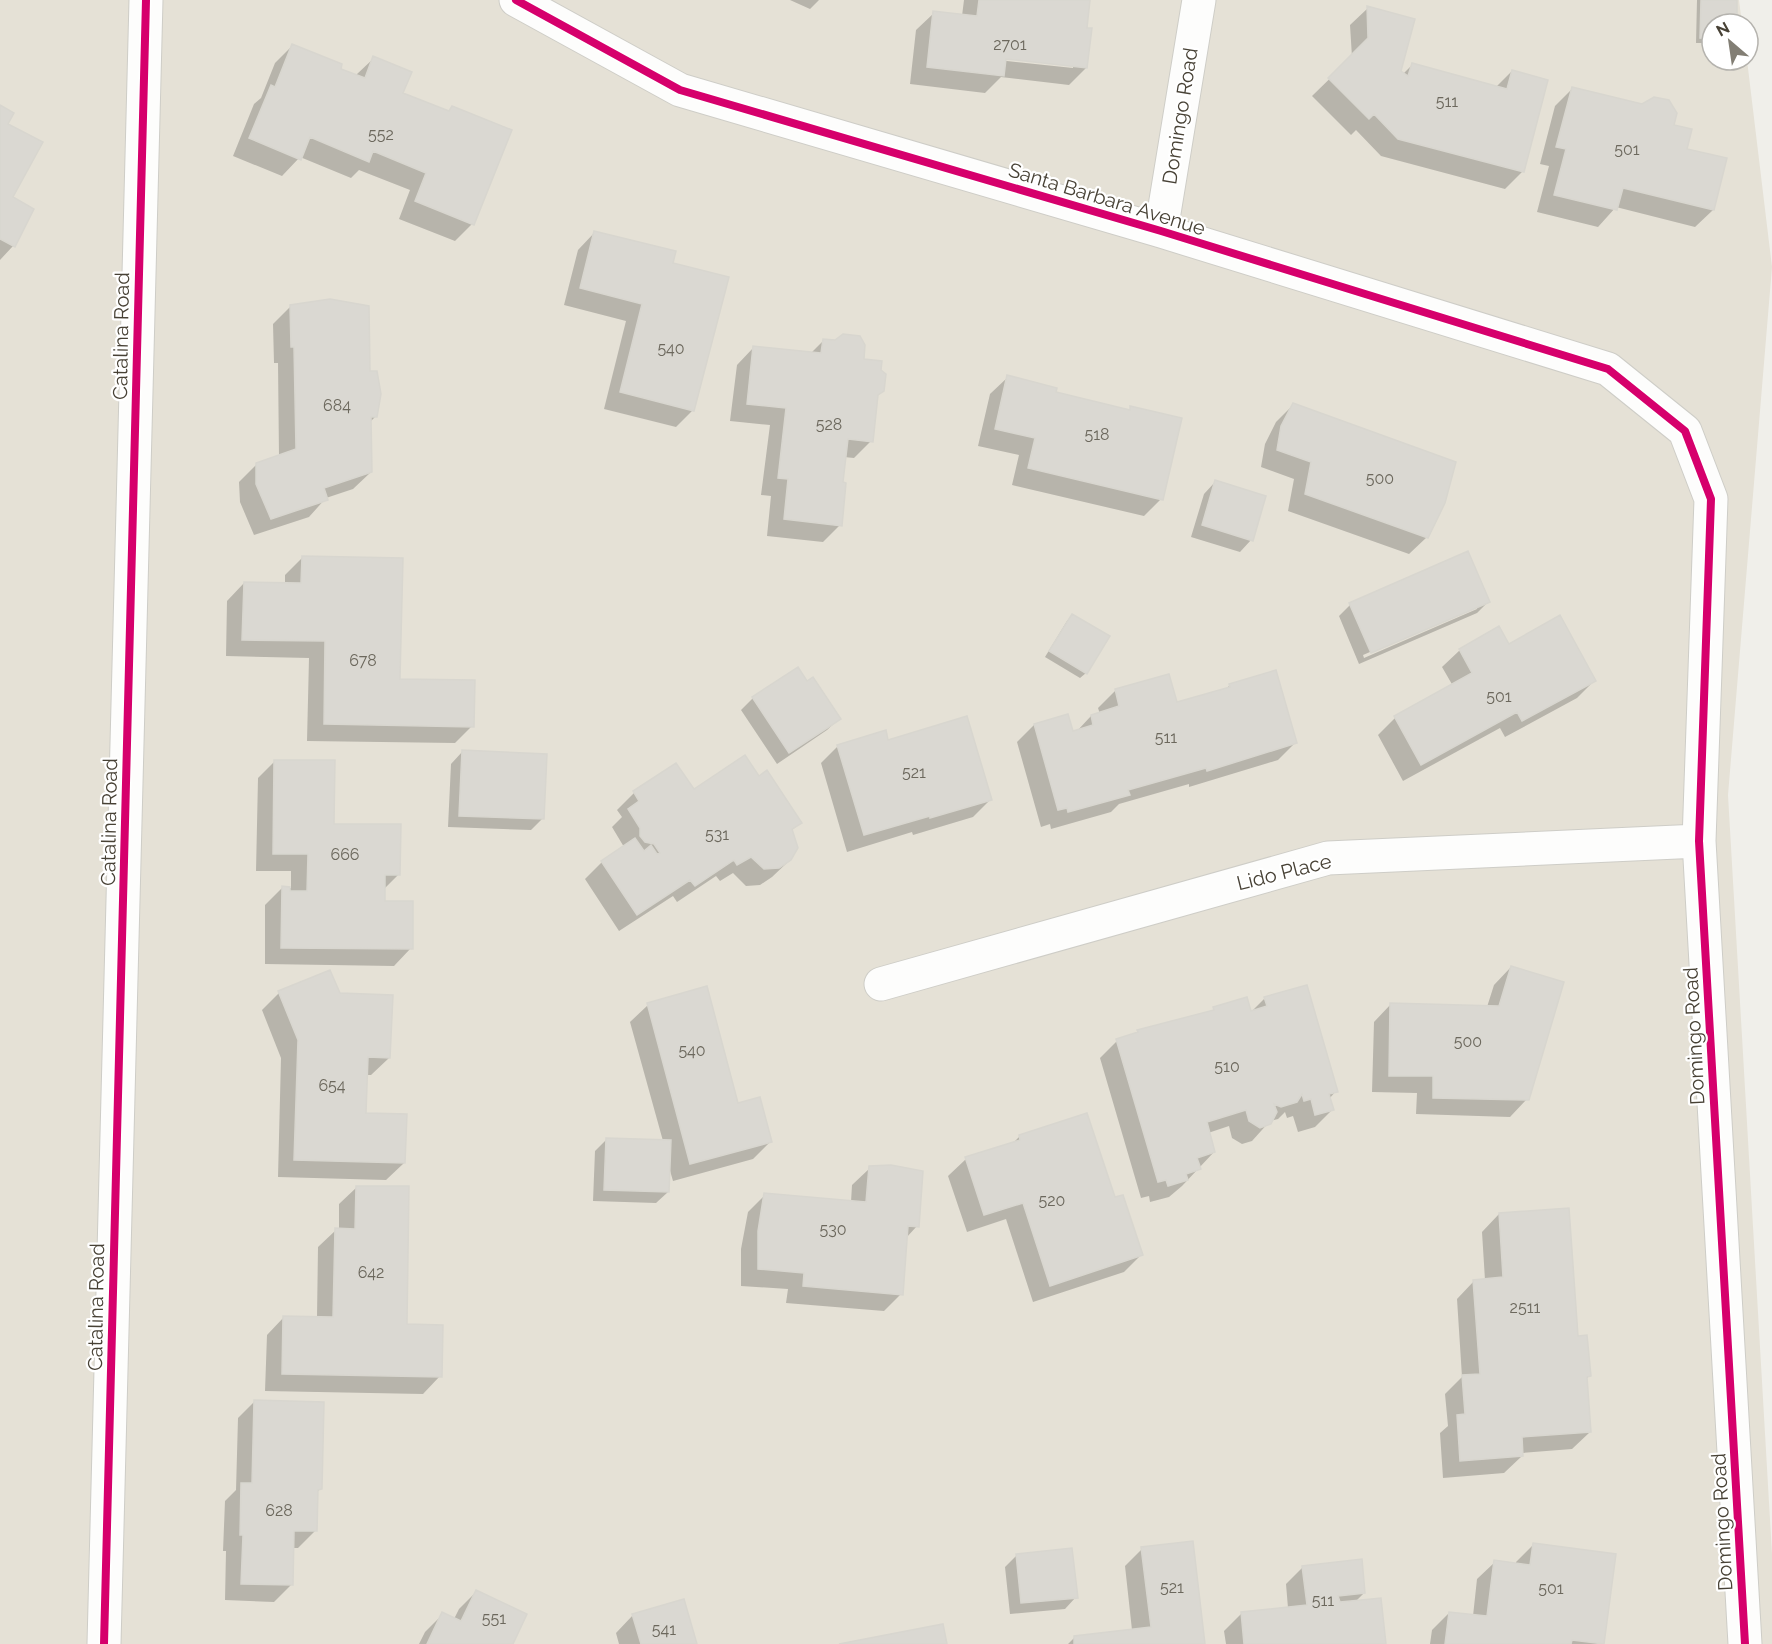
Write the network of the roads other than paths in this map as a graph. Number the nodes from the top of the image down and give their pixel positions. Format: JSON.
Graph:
{"nodes":[{"id":1,"x":146,"y":0,"type":"edge"},
{"id":2,"x":516,"y":0,"type":"edge"},
{"id":3,"x":1199,"y":0,"type":"edge"},
{"id":4,"x":1161,"y":231,"type":"junction"},
{"id":5,"x":1685,"y":431,"type":"joint"},
{"id":6,"x":1700,"y":842,"type":"junction"},
{"id":7,"x":881,"y":984,"type":"dead end"},
{"id":8,"x":104,"y":1644,"type":"edge"},
{"id":9,"x":1745,"y":1644,"type":"edge"}],
"edges":[{"from":1,"to":8,"type":"street","name":"Catalina Road"},
{"from":2,"to":4,"type":"street","name":"Santa Barbara Avenue"},
{"from":3,"to":4,"type":"street","name":"Domingo Road"},
{"from":4,"to":5,"type":"street","name":"Santa Barbara Avenue"},
{"from":5,"to":6,"type":"street","name":"Domingo Road"},
{"from":6,"to":7,"type":"street","name":"Lido Place"},
{"from":6,"to":9,"type":"street","name":"Domingo Road"}]}
